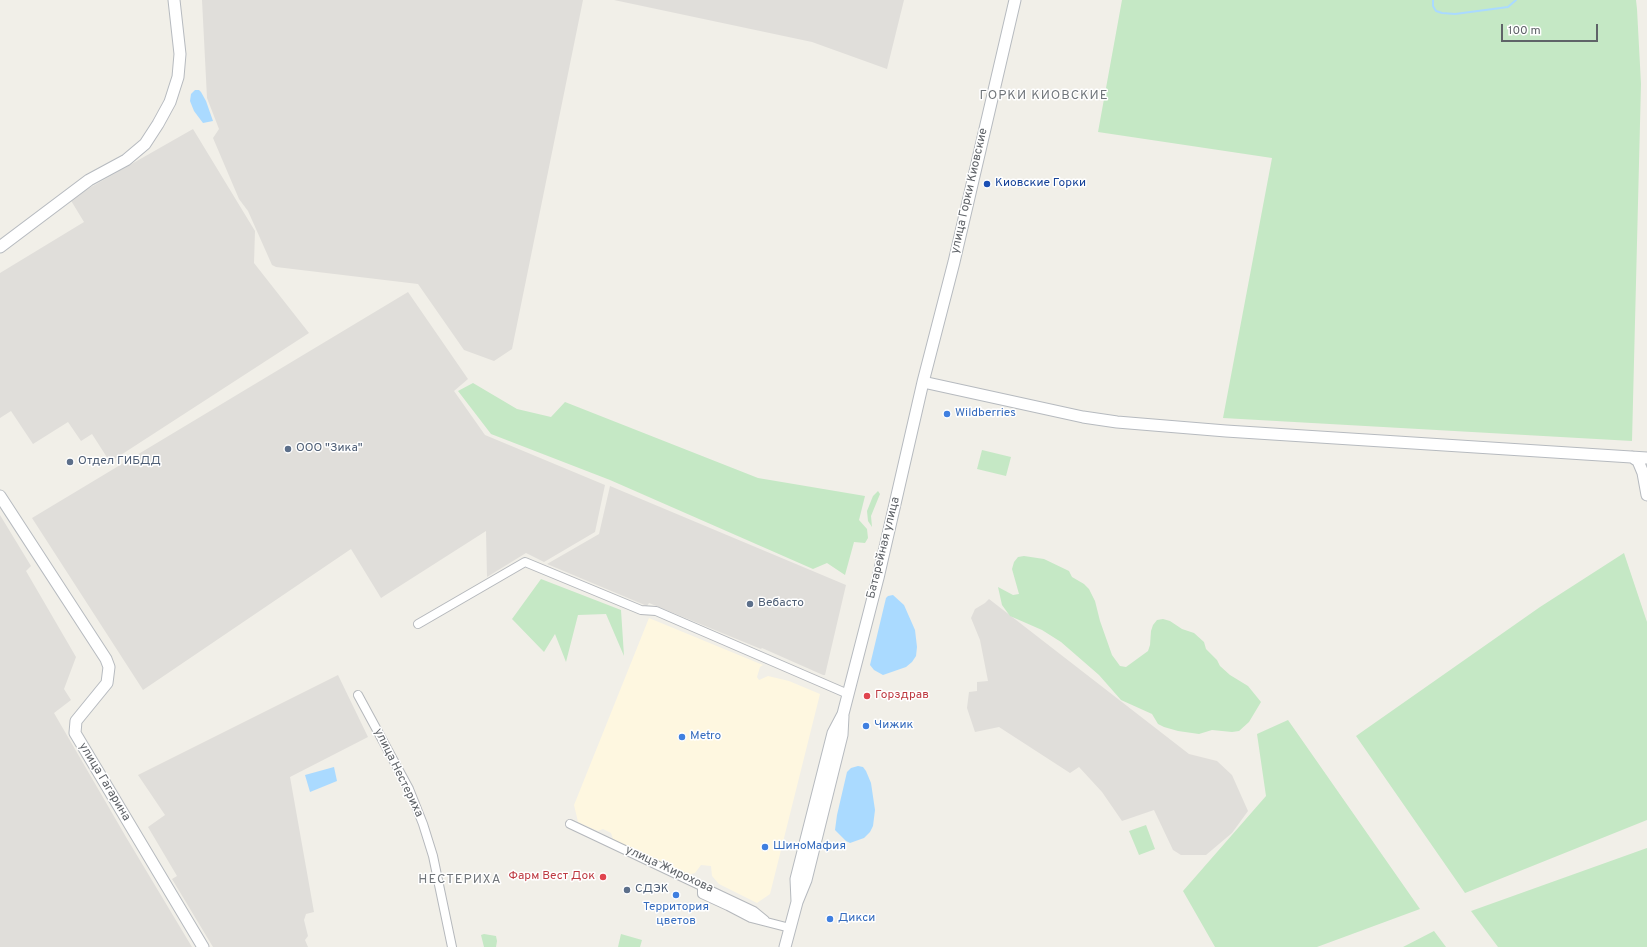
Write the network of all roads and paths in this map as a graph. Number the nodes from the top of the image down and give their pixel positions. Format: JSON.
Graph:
{"nodes":[{"id":1,"x":174,"y":0,"type":"edge"},
{"id":2,"x":1015,"y":0,"type":"edge"},
{"id":3,"x":0,"y":247,"type":"edge"},
{"id":4,"x":923,"y":382,"type":"junction"},
{"id":5,"x":1632,"y":457,"type":"junction"},
{"id":6,"x":1647,"y":458,"type":"edge"},
{"id":7,"x":0,"y":496,"type":"edge"},
{"id":8,"x":1647,"y":496,"type":"edge"},
{"id":9,"x":418,"y":624,"type":"dead end"},
{"id":10,"x":848,"y":694,"type":"junction"},
{"id":11,"x":358,"y":695,"type":"dead end"},
{"id":12,"x":570,"y":824,"type":"dead end"},
{"id":13,"x":790,"y":928,"type":"junction"},
{"id":14,"x":203,"y":947,"type":"edge"},
{"id":15,"x":452,"y":947,"type":"edge"},
{"id":16,"x":785,"y":947,"type":"edge"}],
"edges":[{"from":1,"to":3,"type":"street"},
{"from":2,"to":4,"type":"street","name":"улица Горки Киовские"},
{"from":4,"to":5,"type":"street"},
{"from":4,"to":10,"type":"street","name":"Батарейная улица"},
{"from":5,"to":6,"type":"street"},
{"from":5,"to":8,"type":"street"},
{"from":7,"to":14,"type":"street","name":"улица Гагарина"},
{"from":9,"to":10,"type":"street"},
{"from":10,"to":13,"type":"street","name":"Батарейная улица"},
{"from":11,"to":15,"type":"street","name":"улица Нестериха"},
{"from":12,"to":13,"type":"street","name":"улица Жирохова"},
{"from":13,"to":16,"type":"street","name":"Батарейная улица"}]}
